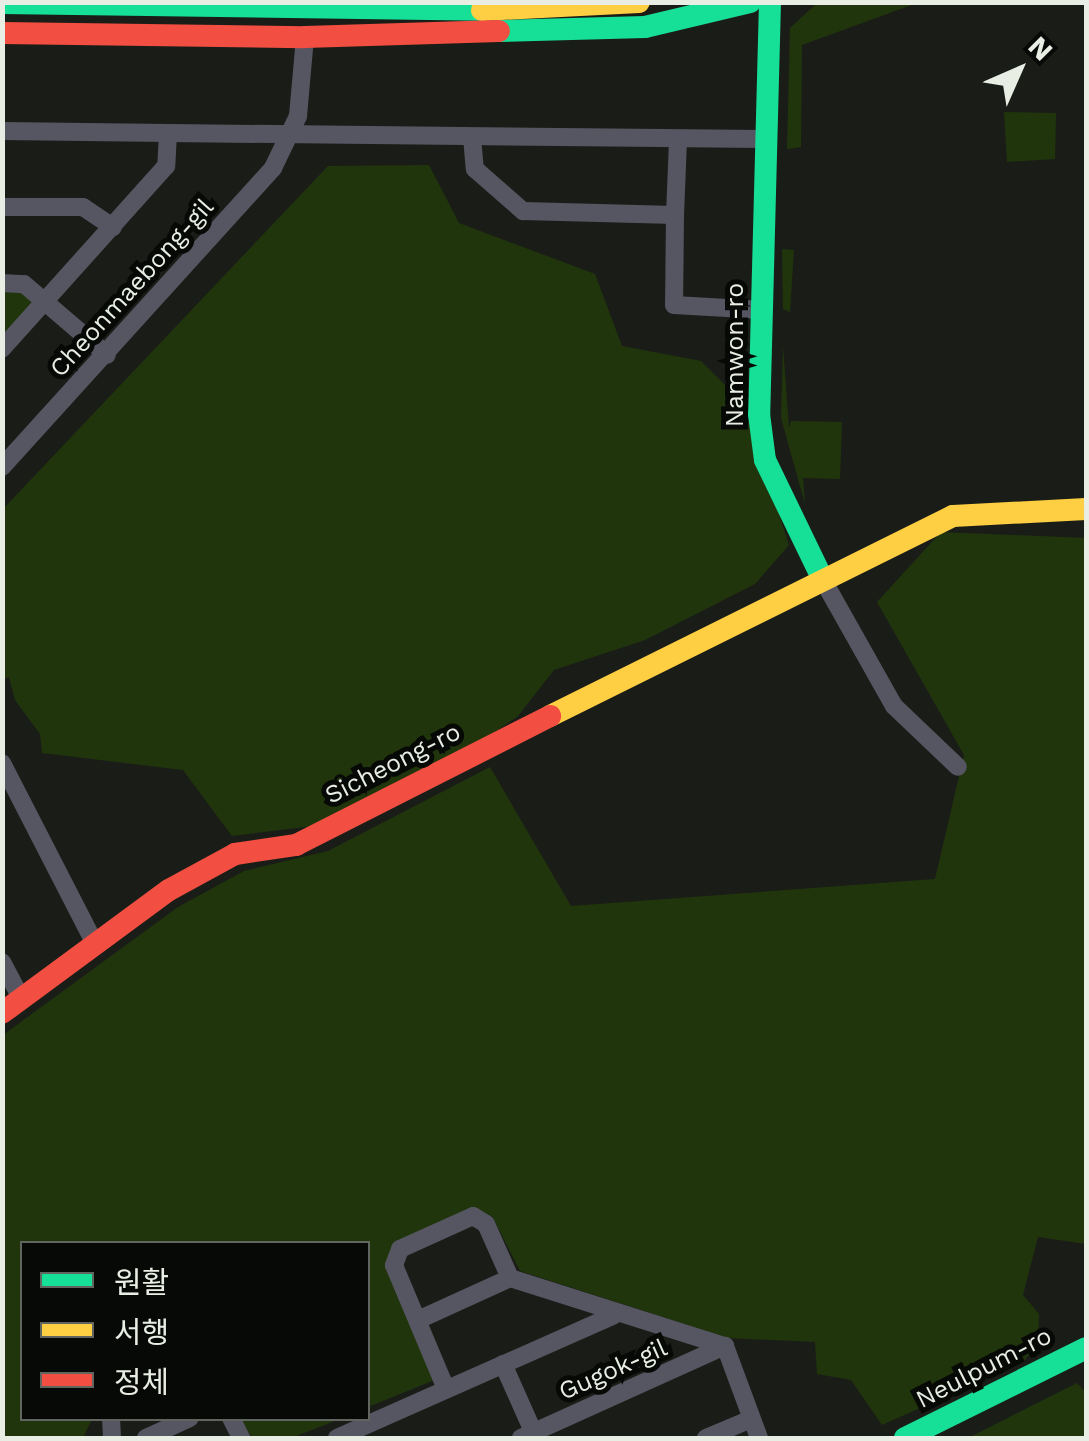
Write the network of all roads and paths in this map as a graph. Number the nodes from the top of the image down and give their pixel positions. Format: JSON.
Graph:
{"nodes":[{"id":1,"x":638,"y":2,"type":"edge"},
{"id":2,"x":750,"y":2,"type":"edge"},
{"id":3,"x":770,"y":2,"type":"edge"},
{"id":4,"x":2,"y":4,"type":"edge"},
{"id":5,"x":304,"y":6,"type":"edge"},
{"id":6,"x":2,"y":33,"type":"edge"},
{"id":7,"x":305,"y":37,"type":"junction"},
{"id":8,"x":2,"y":131,"type":"edge"},
{"id":9,"x":168,"y":132,"type":"junction"},
{"id":10,"x":290,"y":136,"type":"junction"},
{"id":11,"x":472,"y":137,"type":"junction"},
{"id":12,"x":678,"y":139,"type":"junction"},
{"id":13,"x":766,"y":139,"type":"junction"},
{"id":14,"x":2,"y":207,"type":"edge"},
{"id":15,"x":675,"y":214,"type":"junction"},
{"id":16,"x":113,"y":227,"type":"junction"},
{"id":17,"x":2,"y":282,"type":"edge"},
{"id":18,"x":45,"y":302,"type":"junction"},
{"id":19,"x":762,"y":310,"type":"junction"},
{"id":20,"x":2,"y":350,"type":"edge"},
{"id":21,"x":107,"y":354,"type":"junction"},
{"id":22,"x":2,"y":467,"type":"edge"},
{"id":23,"x":1086,"y":509,"type":"edge"},
{"id":24,"x":823,"y":580,"type":"junction"},
{"id":25,"x":2,"y":763,"type":"edge"},
{"id":26,"x":958,"y":767,"type":"dead end"},
{"id":27,"x":96,"y":944,"type":"junction"},
{"id":28,"x":2,"y":962,"type":"edge"},
{"id":29,"x":12,"y":1005,"type":"edge"},
{"id":30,"x":510,"y":1278,"type":"junction"},
{"id":31,"x":614,"y":1315,"type":"junction"},
{"id":32,"x":418,"y":1320,"type":"junction"},
{"id":33,"x":726,"y":1346,"type":"junction"},
{"id":34,"x":1086,"y":1348,"type":"edge"},
{"id":35,"x":503,"y":1364,"type":"junction"},
{"id":36,"x":446,"y":1389,"type":"junction"},
{"id":37,"x":751,"y":1419,"type":"junction"},
{"id":38,"x":183,"y":1421,"type":"edge"},
{"id":39,"x":531,"y":1437,"type":"edge"},
{"id":40,"x":146,"y":1438,"type":"edge"},
{"id":41,"x":337,"y":1438,"type":"edge"},
{"id":42,"x":706,"y":1438,"type":"edge"},
{"id":43,"x":759,"y":1438,"type":"edge"},
{"id":44,"x":906,"y":1438,"type":"edge"}],
"edges":[{"from":1,"to":5,"type":"street"},
{"from":2,"to":7,"type":"street"},
{"from":3,"to":13,"type":"street","name":"Namwon-ro"},
{"from":4,"to":5,"type":"street"},
{"from":5,"to":7,"type":"street"},
{"from":6,"to":7,"type":"street"},
{"from":7,"to":10,"type":"street","name":"Cheonmaebong-gil"},
{"from":8,"to":9,"type":"street"},
{"from":9,"to":10,"type":"street"},
{"from":9,"to":16,"type":"street"},
{"from":10,"to":11,"type":"street"},
{"from":10,"to":21,"type":"street","name":"Cheonmaebong-gil"},
{"from":11,"to":12,"type":"street"},
{"from":11,"to":15,"type":"street"},
{"from":12,"to":13,"type":"street"},
{"from":12,"to":15,"type":"street"},
{"from":13,"to":19,"type":"street","name":"Namwon-ro"},
{"from":14,"to":16,"type":"street"},
{"from":15,"to":19,"type":"street"},
{"from":16,"to":18,"type":"street"},
{"from":17,"to":18,"type":"street"},
{"from":18,"to":20,"type":"street"},
{"from":18,"to":21,"type":"street"},
{"from":19,"to":24,"type":"street","name":"Namwon-ro"},
{"from":21,"to":22,"type":"street","name":"Cheonmaebong-gil"},
{"from":23,"to":24,"type":"street","name":"Sicheong-ro"},
{"from":24,"to":26,"type":"street","name":"Namwon-ro"},
{"from":24,"to":27,"type":"street","name":"Sicheong-ro"},
{"from":25,"to":27,"type":"street"},
{"from":27,"to":29,"type":"street","name":"Sicheong-ro"},
{"from":28,"to":29,"type":"street"},
{"from":30,"to":31,"type":"street","name":"Gugok-gil"},
{"from":30,"to":32,"type":"street"},
{"from":30,"to":32,"type":"street"},
{"from":31,"to":33,"type":"street","name":"Gugok-gil"},
{"from":31,"to":35,"type":"street","name":"Gugok-gil"},
{"from":32,"to":36,"type":"street"},
{"from":33,"to":37,"type":"street"},
{"from":33,"to":39,"type":"street","name":"Gugok-gil"},
{"from":34,"to":44,"type":"street","name":"Neulpum-ro"},
{"from":35,"to":36,"type":"street","name":"Gugok-gil"},
{"from":35,"to":39,"type":"street"},
{"from":36,"to":41,"type":"street","name":"Gugok-gil"},
{"from":37,"to":42,"type":"street"},
{"from":37,"to":43,"type":"street"},
{"from":38,"to":40,"type":"street"}]}
